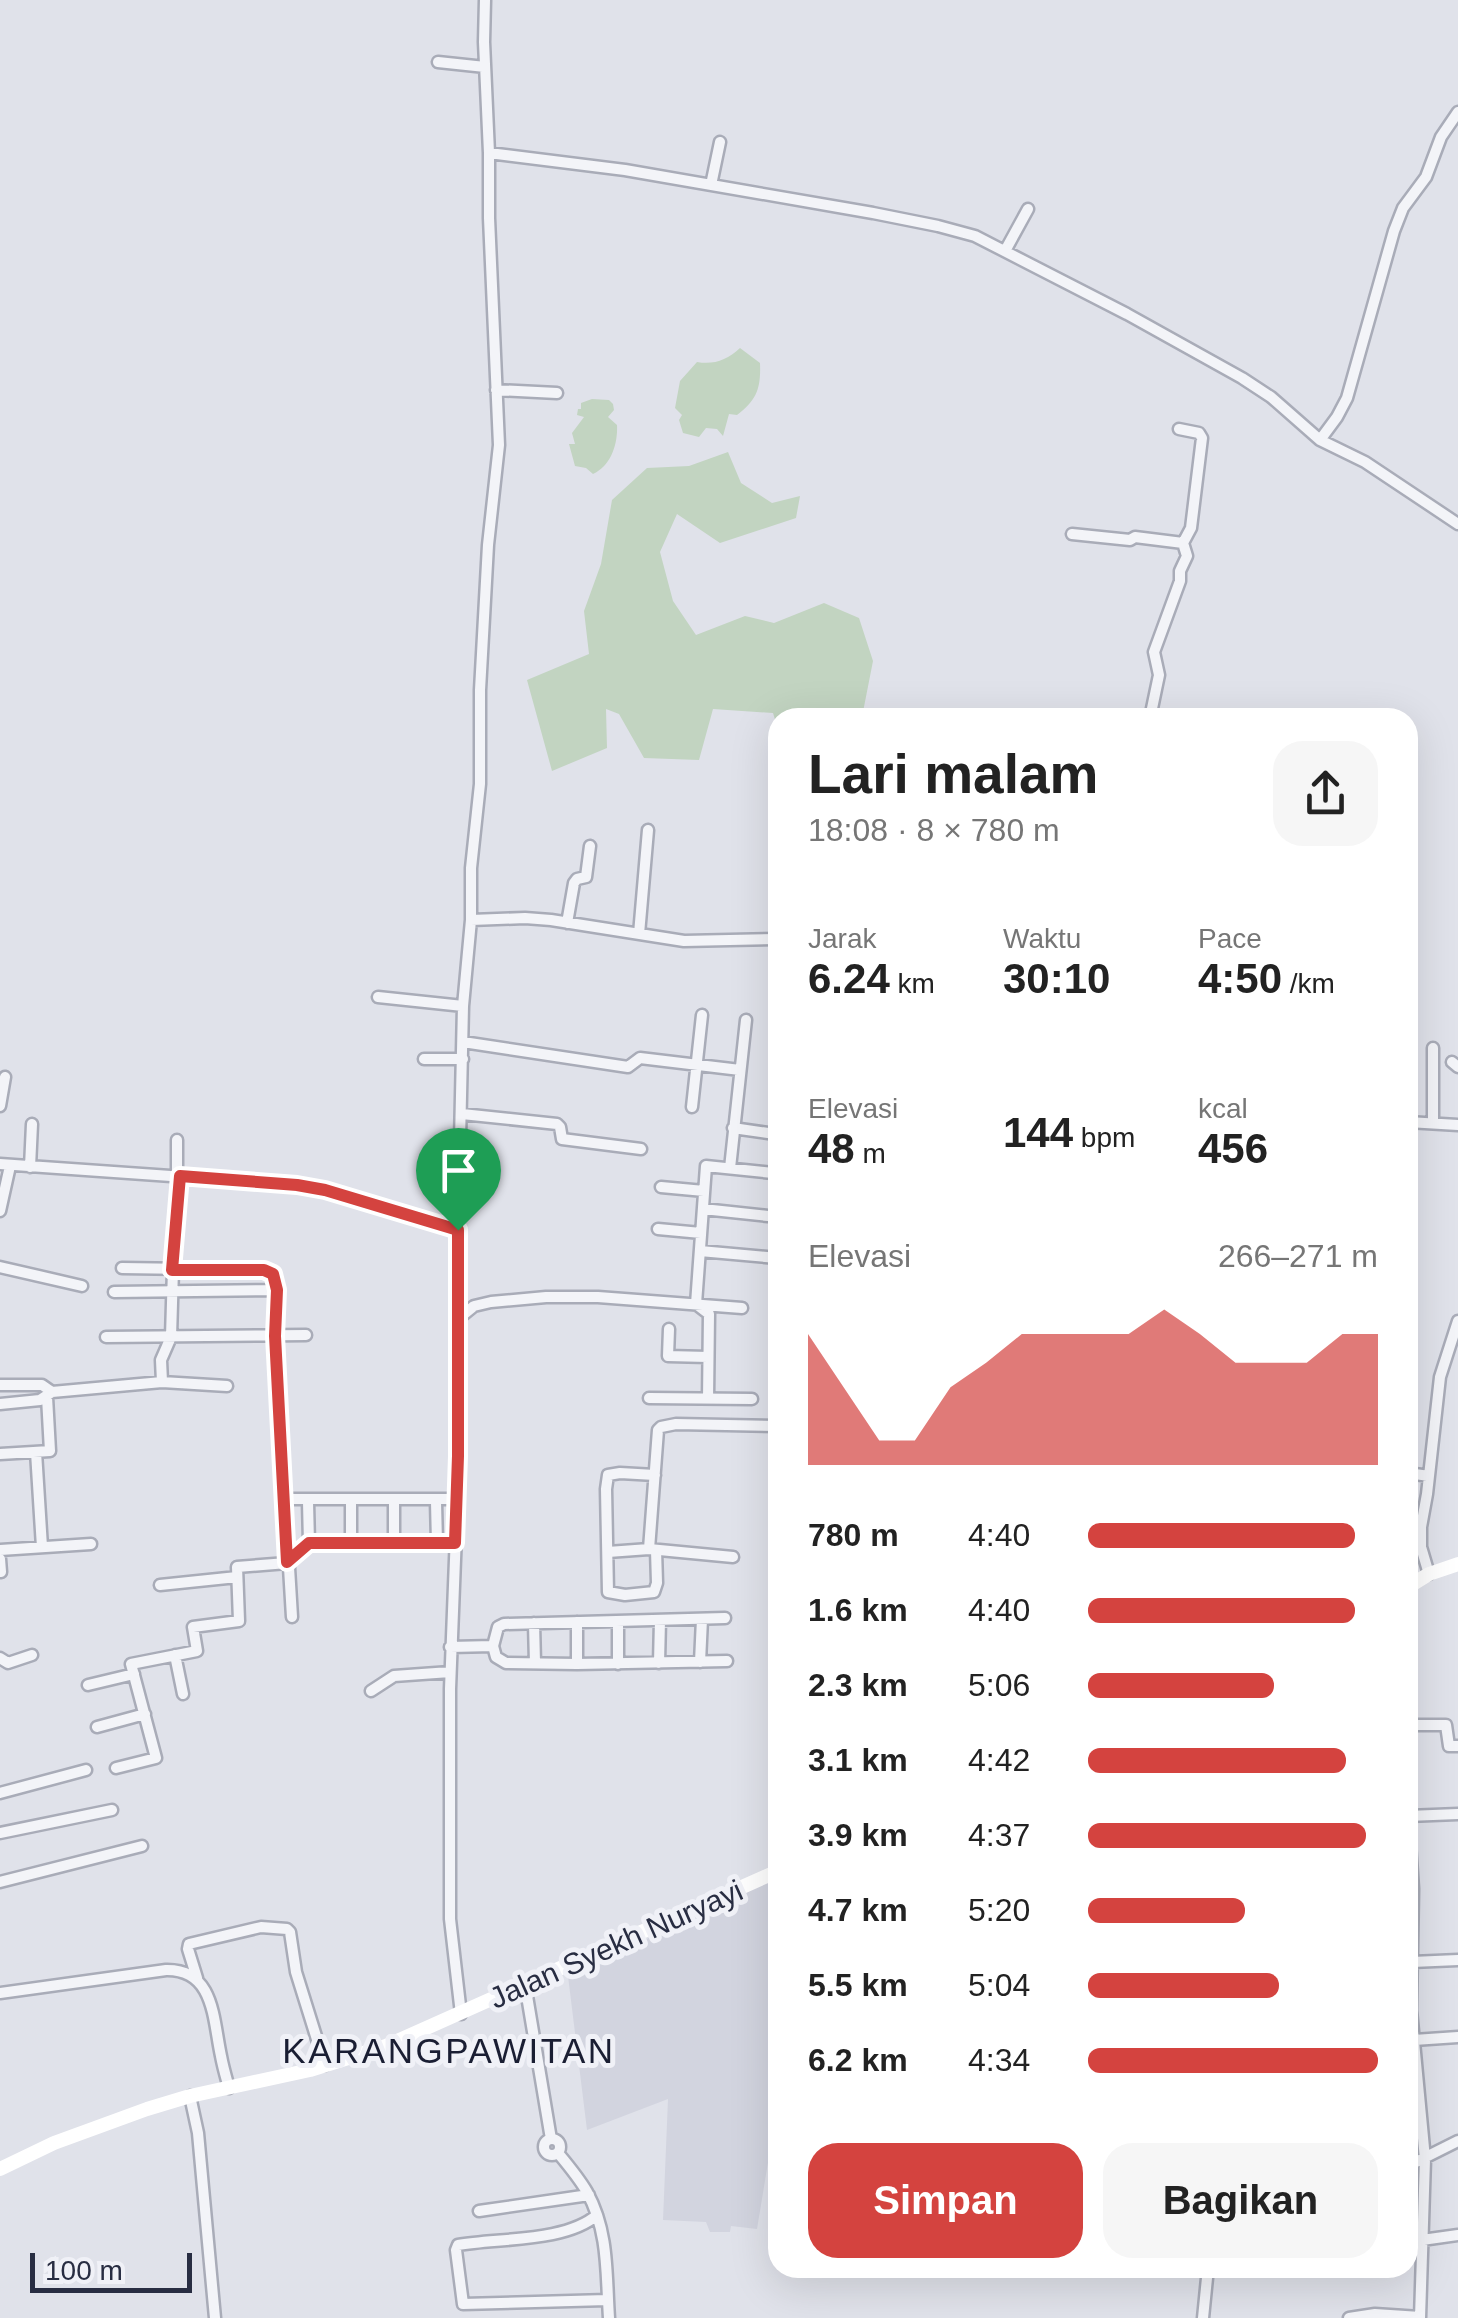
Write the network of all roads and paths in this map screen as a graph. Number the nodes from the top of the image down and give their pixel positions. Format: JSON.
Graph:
{"nodes":[{"id":1,"x":485,"y":0,"type":"edge"},
{"id":2,"x":438,"y":62,"type":"dead end"},
{"id":3,"x":485,"y":68,"type":"junction"},
{"id":4,"x":1458,"y":112,"type":"edge"},
{"id":5,"x":720,"y":142,"type":"dead end"},
{"id":6,"x":490,"y":153,"type":"junction"},
{"id":7,"x":712,"y":186,"type":"junction"},
{"id":8,"x":1028,"y":209,"type":"dead end"},
{"id":9,"x":1006,"y":251,"type":"junction"},
{"id":10,"x":496,"y":390,"type":"junction"},
{"id":11,"x":558,"y":393,"type":"dead end"},
{"id":12,"x":1179,"y":429,"type":"dead end"},
{"id":13,"x":1320,"y":440,"type":"junction"},
{"id":14,"x":1458,"y":524,"type":"edge"},
{"id":15,"x":1072,"y":534,"type":"dead end"},
{"id":16,"x":1183,"y":543,"type":"junction"},
{"id":17,"x":1152,"y":708,"type":"edge"},
{"id":18,"x":648,"y":830,"type":"dead end"},
{"id":19,"x":590,"y":846,"type":"dead end"},
{"id":20,"x":471,"y":920,"type":"junction"},
{"id":21,"x":566,"y":923,"type":"junction"},
{"id":22,"x":639,"y":934,"type":"junction"},
{"id":23,"x":768,"y":938,"type":"edge"},
{"id":24,"x":378,"y":996,"type":"dead end"},
{"id":25,"x":463,"y":1006,"type":"junction"},
{"id":26,"x":702,"y":1015,"type":"dead end"},
{"id":27,"x":746,"y":1020,"type":"dead end"},
{"id":28,"x":463,"y":1042,"type":"junction"},
{"id":29,"x":1433,"y":1048,"type":"dead end"},
{"id":30,"x":424,"y":1059,"type":"dead end"},
{"id":31,"x":463,"y":1059,"type":"junction"},
{"id":32,"x":697,"y":1065,"type":"junction"},
{"id":33,"x":740,"y":1070,"type":"junction"},
{"id":34,"x":5,"y":1077,"type":"dead end"},
{"id":35,"x":0,"y":1106,"type":"edge"},
{"id":36,"x":692,"y":1107,"type":"dead end"},
{"id":37,"x":462,"y":1114,"type":"junction"},
{"id":38,"x":1418,"y":1122,"type":"edge"},
{"id":39,"x":1434,"y":1123,"type":"junction"},
{"id":40,"x":32,"y":1124,"type":"dead end"},
{"id":41,"x":1458,"y":1125,"type":"edge"},
{"id":42,"x":734,"y":1128,"type":"junction"},
{"id":43,"x":768,"y":1133,"type":"edge"},
{"id":44,"x":177,"y":1140,"type":"dead end"},
{"id":45,"x":641,"y":1149,"type":"dead end"},
{"id":46,"x":5,"y":1165,"type":"edge"},
{"id":47,"x":30,"y":1167,"type":"junction"},
{"id":48,"x":730,"y":1168,"type":"junction"},
{"id":49,"x":768,"y":1172,"type":"edge"},
{"id":50,"x":179,"y":1176,"type":"junction"},
{"id":51,"x":661,"y":1187,"type":"dead end"},
{"id":52,"x":704,"y":1191,"type":"junction"},
{"id":53,"x":703,"y":1209,"type":"junction"},
{"id":54,"x":0,"y":1212,"type":"edge"},
{"id":55,"x":768,"y":1216,"type":"dead end"},
{"id":56,"x":458,"y":1230,"type":"junction"},
{"id":57,"x":658,"y":1230,"type":"dead end"},
{"id":58,"x":701,"y":1232,"type":"junction"},
{"id":59,"x":700,"y":1251,"type":"junction"},
{"id":60,"x":768,"y":1257,"type":"edge"},
{"id":61,"x":0,"y":1267,"type":"edge"},
{"id":62,"x":122,"y":1268,"type":"dead end"},
{"id":63,"x":172,"y":1270,"type":"junction"},
{"id":64,"x":82,"y":1286,"type":"dead end"},
{"id":65,"x":171,"y":1290,"type":"junction"},
{"id":66,"x":277,"y":1290,"type":"junction"},
{"id":67,"x":114,"y":1292,"type":"dead end"},
{"id":68,"x":696,"y":1304,"type":"junction"},
{"id":69,"x":742,"y":1308,"type":"dead end"},
{"id":70,"x":458,"y":1319,"type":"junction"},
{"id":71,"x":1458,"y":1321,"type":"edge"},
{"id":72,"x":668,"y":1329,"type":"dead end"},
{"id":73,"x":306,"y":1335,"type":"dead end"},
{"id":74,"x":171,"y":1336,"type":"junction"},
{"id":75,"x":275,"y":1336,"type":"junction"},
{"id":76,"x":106,"y":1337,"type":"dead end"},
{"id":77,"x":708,"y":1356,"type":"junction"},
{"id":78,"x":162,"y":1382,"type":"junction"},
{"id":79,"x":0,"y":1385,"type":"edge"},
{"id":80,"x":227,"y":1386,"type":"dead end"},
{"id":81,"x":49,"y":1394,"type":"junction"},
{"id":82,"x":649,"y":1398,"type":"dead end"},
{"id":83,"x":752,"y":1399,"type":"dead end"},
{"id":84,"x":708,"y":1400,"type":"junction"},
{"id":85,"x":0,"y":1404,"type":"edge"},
{"id":86,"x":768,"y":1426,"type":"edge"},
{"id":87,"x":36,"y":1452,"type":"junction"},
{"id":88,"x":0,"y":1454,"type":"edge"},
{"id":89,"x":1418,"y":1474,"type":"edge"},
{"id":90,"x":654,"y":1475,"type":"junction"},
{"id":91,"x":1429,"y":1476,"type":"junction"},
{"id":92,"x":292,"y":1498,"type":"dead end"},
{"id":93,"x":457,"y":1499,"type":"junction"},
{"id":94,"x":308,"y":1502,"type":"dead end"},
{"id":95,"x":352,"y":1502,"type":"dead end"},
{"id":96,"x":394,"y":1502,"type":"dead end"},
{"id":97,"x":436,"y":1502,"type":"dead end"},
{"id":98,"x":309,"y":1543,"type":"junction"},
{"id":99,"x":352,"y":1543,"type":"junction"},
{"id":100,"x":394,"y":1543,"type":"junction"},
{"id":101,"x":436,"y":1543,"type":"junction"},
{"id":102,"x":455,"y":1543,"type":"junction"},
{"id":103,"x":92,"y":1544,"type":"dead end"},
{"id":104,"x":42,"y":1547,"type":"junction"},
{"id":105,"x":652,"y":1549,"type":"junction"},
{"id":106,"x":0,"y":1550,"type":"edge"},
{"id":107,"x":608,"y":1552,"type":"junction"},
{"id":108,"x":734,"y":1557,"type":"dead end"},
{"id":109,"x":0,"y":1559,"type":"edge"},
{"id":110,"x":287,"y":1562,"type":"junction"},
{"id":111,"x":1458,"y":1564,"type":"edge"},
{"id":112,"x":1,"y":1572,"type":"edge"},
{"id":113,"x":1429,"y":1574,"type":"junction"},
{"id":114,"x":237,"y":1578,"type":"junction"},
{"id":115,"x":1418,"y":1581,"type":"edge"},
{"id":116,"x":160,"y":1585,"type":"dead end"},
{"id":117,"x":292,"y":1617,"type":"dead end"},
{"id":118,"x":725,"y":1618,"type":"dead end"},
{"id":119,"x":702,"y":1619,"type":"junction"},
{"id":120,"x":660,"y":1620,"type":"junction"},
{"id":121,"x":618,"y":1621,"type":"junction"},
{"id":122,"x":534,"y":1622,"type":"junction"},
{"id":123,"x":577,"y":1622,"type":"junction"},
{"id":124,"x":493,"y":1646,"type":"junction"},
{"id":125,"x":450,"y":1647,"type":"junction"},
{"id":126,"x":32,"y":1655,"type":"dead end"},
{"id":127,"x":175,"y":1655,"type":"junction"},
{"id":128,"x":0,"y":1658,"type":"edge"},
{"id":129,"x":728,"y":1661,"type":"dead end"},
{"id":130,"x":700,"y":1662,"type":"junction"},
{"id":131,"x":535,"y":1663,"type":"junction"},
{"id":132,"x":659,"y":1663,"type":"junction"},
{"id":133,"x":577,"y":1664,"type":"junction"},
{"id":134,"x":618,"y":1664,"type":"junction"},
{"id":135,"x":450,"y":1672,"type":"junction"},
{"id":136,"x":134,"y":1674,"type":"junction"},
{"id":137,"x":88,"y":1685,"type":"dead end"},
{"id":138,"x":371,"y":1691,"type":"dead end"},
{"id":139,"x":183,"y":1694,"type":"dead end"},
{"id":140,"x":145,"y":1714,"type":"junction"},
{"id":141,"x":1418,"y":1725,"type":"edge"},
{"id":142,"x":98,"y":1727,"type":"dead end"},
{"id":143,"x":1458,"y":1746,"type":"edge"},
{"id":144,"x":116,"y":1768,"type":"dead end"},
{"id":145,"x":86,"y":1770,"type":"dead end"},
{"id":146,"x":0,"y":1793,"type":"edge"},
{"id":147,"x":112,"y":1810,"type":"dead end"},
{"id":148,"x":1418,"y":1814,"type":"edge"},
{"id":149,"x":1458,"y":1814,"type":"edge"},
{"id":150,"x":0,"y":1833,"type":"edge"},
{"id":151,"x":142,"y":1846,"type":"dead end"},
{"id":152,"x":768,"y":1875,"type":"edge"},
{"id":153,"x":0,"y":1882,"type":"edge"},
{"id":154,"x":1458,"y":1960,"type":"edge"},
{"id":155,"x":1418,"y":1962,"type":"edge"},
{"id":156,"x":198,"y":1981,"type":"junction"},
{"id":157,"x":525,"y":1984,"type":"junction"},
{"id":158,"x":0,"y":1993,"type":"edge"},
{"id":159,"x":461,"y":2014,"type":"junction"},
{"id":160,"x":1458,"y":2037,"type":"edge"},
{"id":161,"x":1418,"y":2040,"type":"edge"},
{"id":162,"x":326,"y":2065,"type":"junction"},
{"id":163,"x":1418,"y":2079,"type":"edge"},
{"id":164,"x":230,"y":2088,"type":"junction"},
{"id":165,"x":190,"y":2096,"type":"junction"},
{"id":166,"x":1458,"y":2141,"type":"edge"},
{"id":167,"x":1426,"y":2158,"type":"junction"},
{"id":168,"x":1418,"y":2162,"type":"edge"},
{"id":169,"x":0,"y":2169,"type":"edge"},
{"id":170,"x":589,"y":2195,"type":"junction"},
{"id":171,"x":479,"y":2211,"type":"dead end"},
{"id":172,"x":597,"y":2214,"type":"junction"},
{"id":173,"x":1458,"y":2235,"type":"edge"},
{"id":174,"x":1422,"y":2240,"type":"junction"},
{"id":175,"x":1207,"y":2278,"type":"edge"},
{"id":176,"x":608,"y":2300,"type":"junction"},
{"id":177,"x":463,"y":2304,"type":"junction"},
{"id":178,"x":215,"y":2318,"type":"edge"},
{"id":179,"x":466,"y":2318,"type":"edge"},
{"id":180,"x":609,"y":2318,"type":"edge"},
{"id":181,"x":1203,"y":2318,"type":"edge"},
{"id":182,"x":1348,"y":2318,"type":"edge"},
{"id":183,"x":1420,"y":2318,"type":"edge"}],
"edges":[{"from":1,"to":3,"type":"street"},
{"from":2,"to":3,"type":"street"},
{"from":3,"to":6,"type":"street"},
{"from":4,"to":13,"type":"street"},
{"from":5,"to":7,"type":"street"},
{"from":6,"to":7,"type":"street"},
{"from":6,"to":10,"type":"street"},
{"from":7,"to":9,"type":"street"},
{"from":8,"to":9,"type":"street"},
{"from":9,"to":13,"type":"street"},
{"from":10,"to":11,"type":"street"},
{"from":10,"to":20,"type":"street"},
{"from":12,"to":16,"type":"street"},
{"from":13,"to":14,"type":"street"},
{"from":15,"to":16,"type":"street"},
{"from":16,"to":17,"type":"street"},
{"from":18,"to":22,"type":"street"},
{"from":19,"to":21,"type":"street"},
{"from":20,"to":21,"type":"street"},
{"from":20,"to":25,"type":"street"},
{"from":21,"to":22,"type":"street"},
{"from":22,"to":23,"type":"street"},
{"from":24,"to":25,"type":"street"},
{"from":25,"to":28,"type":"street"},
{"from":26,"to":32,"type":"street"},
{"from":27,"to":33,"type":"street"},
{"from":28,"to":31,"type":"street"},
{"from":28,"to":32,"type":"street"},
{"from":29,"to":39,"type":"street"},
{"from":30,"to":31,"type":"street"},
{"from":31,"to":37,"type":"street"},
{"from":32,"to":33,"type":"street"},
{"from":32,"to":36,"type":"street"},
{"from":33,"to":42,"type":"street"},
{"from":34,"to":35,"type":"street"},
{"from":37,"to":45,"type":"street"},
{"from":37,"to":56,"type":"street"},
{"from":38,"to":39,"type":"street"},
{"from":39,"to":41,"type":"street"},
{"from":40,"to":47,"type":"street"},
{"from":42,"to":43,"type":"street"},
{"from":42,"to":48,"type":"street"},
{"from":44,"to":50,"type":"street"},
{"from":46,"to":47,"type":"street"},
{"from":46,"to":54,"type":"street"},
{"from":47,"to":50,"type":"street"},
{"from":48,"to":49,"type":"street"},
{"from":48,"to":52,"type":"street"},
{"from":50,"to":56,"type":"street"},
{"from":50,"to":63,"type":"street"},
{"from":51,"to":52,"type":"street"},
{"from":52,"to":53,"type":"street"},
{"from":53,"to":55,"type":"street"},
{"from":53,"to":58,"type":"street"},
{"from":56,"to":70,"type":"street"},
{"from":57,"to":58,"type":"street"},
{"from":58,"to":59,"type":"street"},
{"from":59,"to":60,"type":"street"},
{"from":59,"to":68,"type":"street"},
{"from":61,"to":64,"type":"street"},
{"from":62,"to":63,"type":"street"},
{"from":63,"to":65,"type":"street"},
{"from":63,"to":66,"type":"street"},
{"from":65,"to":66,"type":"street"},
{"from":65,"to":67,"type":"street"},
{"from":65,"to":74,"type":"street"},
{"from":66,"to":75,"type":"street"},
{"from":68,"to":69,"type":"street"},
{"from":68,"to":70,"type":"street"},
{"from":68,"to":77,"type":"street"},
{"from":70,"to":93,"type":"street"},
{"from":71,"to":91,"type":"street"},
{"from":72,"to":77,"type":"street"},
{"from":73,"to":75,"type":"street"},
{"from":74,"to":75,"type":"street"},
{"from":74,"to":76,"type":"street"},
{"from":74,"to":78,"type":"street"},
{"from":75,"to":110,"type":"street"},
{"from":77,"to":84,"type":"street"},
{"from":78,"to":80,"type":"street"},
{"from":78,"to":81,"type":"street"},
{"from":79,"to":81,"type":"street"},
{"from":81,"to":85,"type":"street"},
{"from":81,"to":87,"type":"street"},
{"from":82,"to":84,"type":"street"},
{"from":83,"to":84,"type":"street"},
{"from":86,"to":90,"type":"street"},
{"from":87,"to":88,"type":"street"},
{"from":87,"to":104,"type":"street"},
{"from":89,"to":91,"type":"street"},
{"from":90,"to":105,"type":"street"},
{"from":90,"to":107,"type":"street"},
{"from":91,"to":113,"type":"street"},
{"from":92,"to":93,"type":"street"},
{"from":93,"to":102,"type":"street"},
{"from":94,"to":98,"type":"street"},
{"from":95,"to":99,"type":"street"},
{"from":96,"to":100,"type":"street"},
{"from":97,"to":101,"type":"street"},
{"from":98,"to":99,"type":"street"},
{"from":98,"to":110,"type":"street"},
{"from":99,"to":100,"type":"street"},
{"from":100,"to":101,"type":"street"},
{"from":101,"to":102,"type":"street"},
{"from":102,"to":125,"type":"street"},
{"from":103,"to":104,"type":"street"},
{"from":104,"to":106,"type":"street"},
{"from":105,"to":107,"type":"street"},
{"from":105,"to":107,"type":"street"},
{"from":105,"to":108,"type":"street"},
{"from":109,"to":112,"type":"street"},
{"from":110,"to":114,"type":"street"},
{"from":110,"to":117,"type":"street"},
{"from":111,"to":113,"type":"main road"},
{"from":113,"to":115,"type":"main road"},
{"from":114,"to":116,"type":"street"},
{"from":114,"to":127,"type":"street"},
{"from":118,"to":119,"type":"street"},
{"from":119,"to":120,"type":"street"},
{"from":119,"to":130,"type":"street"},
{"from":120,"to":121,"type":"street"},
{"from":120,"to":132,"type":"street"},
{"from":121,"to":123,"type":"street"},
{"from":121,"to":134,"type":"street"},
{"from":122,"to":123,"type":"street"},
{"from":122,"to":124,"type":"street"},
{"from":122,"to":131,"type":"street"},
{"from":123,"to":133,"type":"street"},
{"from":124,"to":125,"type":"street"},
{"from":124,"to":131,"type":"street"},
{"from":125,"to":135,"type":"street"},
{"from":126,"to":128,"type":"street"},
{"from":127,"to":136,"type":"street"},
{"from":127,"to":139,"type":"street"},
{"from":129,"to":130,"type":"street"},
{"from":130,"to":132,"type":"street"},
{"from":131,"to":133,"type":"street"},
{"from":132,"to":134,"type":"street"},
{"from":133,"to":134,"type":"street"},
{"from":135,"to":138,"type":"street"},
{"from":135,"to":159,"type":"street"},
{"from":136,"to":137,"type":"street"},
{"from":136,"to":140,"type":"street"},
{"from":140,"to":142,"type":"street"},
{"from":140,"to":144,"type":"street"},
{"from":141,"to":143,"type":"street"},
{"from":145,"to":146,"type":"street"},
{"from":147,"to":150,"type":"street"},
{"from":148,"to":149,"type":"street"},
{"from":151,"to":153,"type":"street"},
{"from":152,"to":157,"type":"main road","name":"Jalan Syekh Nuryayi"},
{"from":154,"to":155,"type":"street"},
{"from":156,"to":158,"type":"street"},
{"from":156,"to":162,"type":"street"},
{"from":156,"to":164,"type":"street"},
{"from":157,"to":159,"type":"main road","name":"Jalan Syekh Nuryayi"},
{"from":157,"to":170,"type":"street"},
{"from":159,"to":162,"type":"main road","name":"Jalan Syekh Nuryayi"},
{"from":160,"to":161,"type":"street"},
{"from":162,"to":164,"type":"main road","name":"Jalan Syekh Nuryayi"},
{"from":163,"to":167,"type":"street"},
{"from":164,"to":165,"type":"main road","name":"Jalan Syekh Nuryayi"},
{"from":165,"to":169,"type":"main road","name":"Jalan Syekh Nuryayi"},
{"from":165,"to":178,"type":"street"},
{"from":166,"to":167,"type":"street"},
{"from":167,"to":168,"type":"street"},
{"from":167,"to":174,"type":"street"},
{"from":170,"to":171,"type":"street"},
{"from":170,"to":172,"type":"street"},
{"from":172,"to":176,"type":"street"},
{"from":172,"to":177,"type":"street"},
{"from":173,"to":174,"type":"street"},
{"from":174,"to":183,"type":"street"},
{"from":175,"to":181,"type":"street"},
{"from":176,"to":177,"type":"street"},
{"from":176,"to":180,"type":"street"},
{"from":177,"to":179,"type":"street"},
{"from":182,"to":183,"type":"street"}]}
